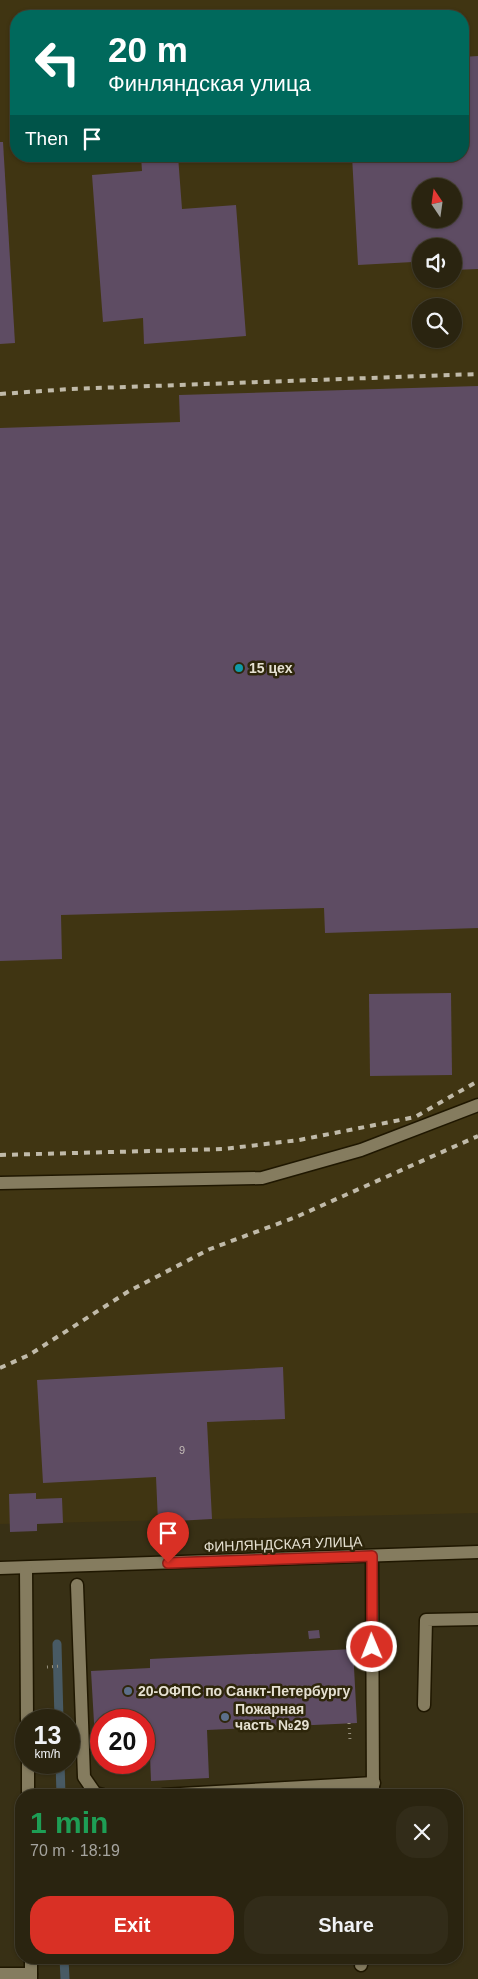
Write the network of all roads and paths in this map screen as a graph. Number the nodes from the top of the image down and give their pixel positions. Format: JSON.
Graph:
{"nodes":[{"id":1,"x":478,"y":1105,"type":"edge"},
{"id":2,"x":0,"y":1183,"type":"edge"},
{"id":3,"x":478,"y":1552,"type":"edge"},
{"id":4,"x":372,"y":1556,"type":"junction"},
{"id":5,"x":0,"y":1568,"type":"edge"},
{"id":6,"x":26,"y":1568,"type":"junction"},
{"id":7,"x":78,"y":1585,"type":"dead end"},
{"id":8,"x":478,"y":1619,"type":"edge"},
{"id":9,"x":64,"y":1666,"type":"dead end"},
{"id":10,"x":46,"y":1667,"type":"dead end"},
{"id":11,"x":424,"y":1705,"type":"dead end"},
{"id":12,"x":27,"y":1709,"type":"edge"},
{"id":13,"x":28,"y":1774,"type":"edge"},
{"id":14,"x":28,"y":1789,"type":"edge"},
{"id":15,"x":92,"y":1789,"type":"edge"},
{"id":16,"x":373,"y":1789,"type":"edge"},
{"id":17,"x":31,"y":1964,"type":"edge"},
{"id":18,"x":0,"y":1974,"type":"edge"},
{"id":19,"x":31,"y":1977,"type":"edge"}],
"edges":[{"from":1,"to":2,"type":"street"},
{"from":3,"to":4,"type":"street","name":"ФИНЛЯНДСКАЯ УЛИЦА"},
{"from":4,"to":6,"type":"street","name":"ФИНЛЯНДСКАЯ УЛИЦА"},
{"from":4,"to":16,"type":"street"},
{"from":5,"to":6,"type":"street","name":"ФИНЛЯНДСКАЯ УЛИЦА"},
{"from":6,"to":12,"type":"street"},
{"from":7,"to":15,"type":"street"},
{"from":8,"to":11,"type":"street"},
{"from":9,"to":10,"type":"path"},
{"from":13,"to":14,"type":"street"},
{"from":17,"to":19,"type":"street"},
{"from":18,"to":19,"type":"street"}]}
